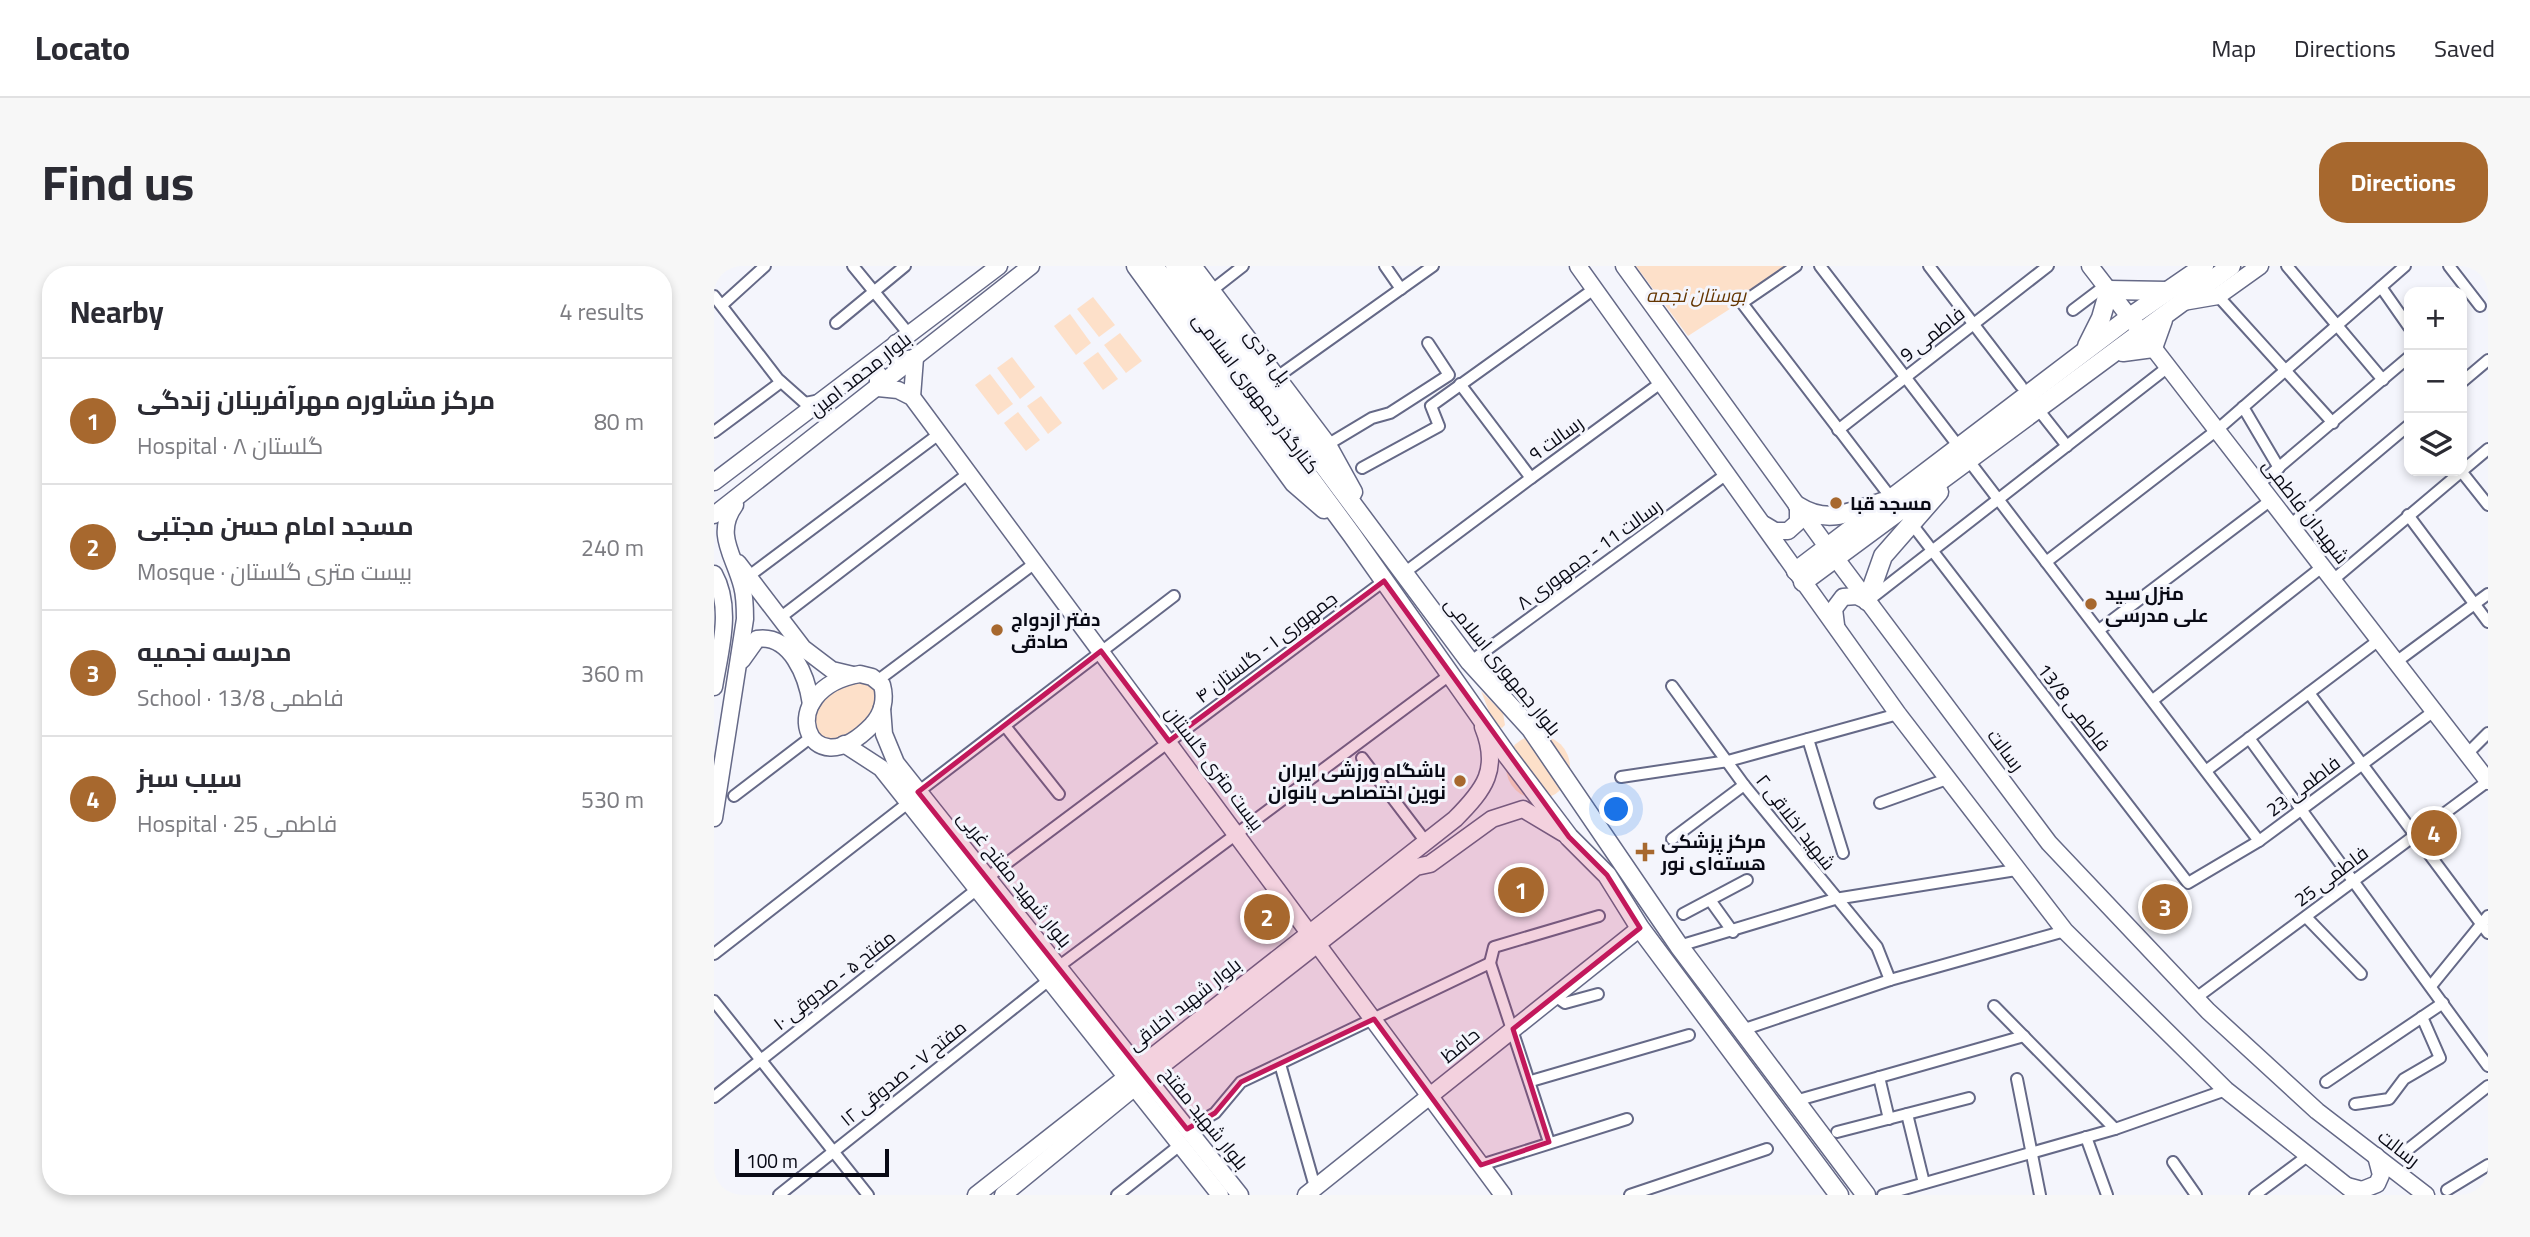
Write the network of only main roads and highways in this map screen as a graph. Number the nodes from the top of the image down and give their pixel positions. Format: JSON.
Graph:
{"nodes":[{"id":1,"x":999,"y":266,"type":"edge"},
{"id":2,"x":1031,"y":266,"type":"edge"},
{"id":3,"x":1136,"y":266,"type":"edge"},
{"id":4,"x":1154,"y":266,"type":"edge"},
{"id":5,"x":1175,"y":266,"type":"edge"},
{"id":6,"x":1192,"y":266,"type":"edge"},
{"id":7,"x":1578,"y":266,"type":"edge"},
{"id":8,"x":1624,"y":266,"type":"edge"},
{"id":9,"x":2090,"y":266,"type":"edge"},
{"id":10,"x":2185,"y":266,"type":"edge"},
{"id":11,"x":2204,"y":266,"type":"edge"},
{"id":12,"x":2231,"y":266,"type":"edge"},
{"id":13,"x":2260,"y":266,"type":"edge"},
{"id":14,"x":2107,"y":287,"type":"junction"},
{"id":15,"x":2176,"y":294,"type":"junction"},
{"id":16,"x":2130,"y":317,"type":"junction"},
{"id":17,"x":902,"y":338,"type":"junction"},
{"id":18,"x":2148,"y":341,"type":"junction"},
{"id":19,"x":2083,"y":352,"type":"junction"},
{"id":20,"x":915,"y":358,"type":"junction"},
{"id":21,"x":866,"y":368,"type":"junction"},
{"id":22,"x":878,"y":387,"type":"junction"},
{"id":23,"x":912,"y":397,"type":"junction"},
{"id":24,"x":1963,"y":458,"type":"junction"},
{"id":25,"x":1327,"y":470,"type":"joint"},
{"id":26,"x":714,"y":482,"type":"edge"},
{"id":27,"x":754,"y":484,"type":"junction"},
{"id":28,"x":1798,"y":506,"type":"junction"},
{"id":29,"x":1901,"y":511,"type":"junction"},
{"id":30,"x":714,"y":515,"type":"edge"},
{"id":31,"x":1367,"y":524,"type":"junction"},
{"id":32,"x":1765,"y":525,"type":"junction"},
{"id":33,"x":1352,"y":535,"type":"junction"},
{"id":34,"x":723,"y":544,"type":"edge"},
{"id":35,"x":1831,"y":553,"type":"junction"},
{"id":36,"x":714,"y":574,"type":"edge"},
{"id":37,"x":1800,"y":577,"type":"junction"},
{"id":38,"x":1867,"y":601,"type":"junction"},
{"id":39,"x":1836,"y":626,"type":"junction"},
{"id":40,"x":740,"y":665,"type":"junction"},
{"id":41,"x":853,"y":675,"type":"junction"},
{"id":42,"x":714,"y":687,"type":"edge"},
{"id":43,"x":811,"y":704,"type":"junction"},
{"id":44,"x":882,"y":708,"type":"junction"},
{"id":45,"x":1477,"y":712,"type":"junction"},
{"id":46,"x":844,"y":744,"type":"junction"},
{"id":47,"x":2488,"y":781,"type":"edge"},
{"id":48,"x":913,"y":797,"type":"junction"},
{"id":49,"x":714,"y":818,"type":"edge"},
{"id":50,"x":1569,"y":837,"type":"junction"},
{"id":51,"x":1640,"y":928,"type":"junction"},
{"id":52,"x":1314,"y":938,"type":"junction"},
{"id":53,"x":1136,"y":1077,"type":"junction"},
{"id":54,"x":1430,"y":1096,"type":"junction"},
{"id":55,"x":1154,"y":1100,"type":"junction"},
{"id":56,"x":2376,"y":1156,"type":"junction"},
{"id":57,"x":2351,"y":1190,"type":"edge"},
{"id":58,"x":1311,"y":1191,"type":"edge"},
{"id":59,"x":976,"y":1195,"type":"edge"},
{"id":60,"x":1003,"y":1195,"type":"edge"},
{"id":61,"x":1220,"y":1195,"type":"edge"},
{"id":62,"x":1240,"y":1195,"type":"edge"},
{"id":63,"x":1503,"y":1195,"type":"edge"},
{"id":64,"x":1839,"y":1195,"type":"edge"},
{"id":65,"x":1866,"y":1195,"type":"edge"},
{"id":66,"x":2426,"y":1195,"type":"edge"}],
"edges":[{"from":1,"to":17,"type":"main road","name":"بلوار محمد امین"},
{"from":2,"to":20,"type":"main road","name":"بلوار محمد امین"},
{"from":3,"to":33,"type":"main road","name":"کنارگذر جمهوری اسلامی"},
{"from":4,"to":33,"type":"main road","name":"پل ۹ دی"},
{"from":5,"to":25,"type":"main road","name":"پل ۹ دی"},
{"from":6,"to":31,"type":"main road","name":"کنارگذر جمهوری اسلامی"},
{"from":7,"to":32,"type":"main road"},
{"from":8,"to":28,"type":"main road","name":"رسالت"},
{"from":9,"to":14,"type":"main road","name":"شهیدان فاطمی"},
{"from":10,"to":15,"type":"main road"},
{"from":11,"to":15,"type":"main road"},
{"from":12,"to":15,"type":"main road"},
{"from":13,"to":15,"type":"main road"},
{"from":14,"to":15,"type":"main road"},
{"from":14,"to":16,"type":"main road","name":"شهیدان فاطمی"},
{"from":14,"to":19,"type":"main road"},
{"from":15,"to":16,"type":"main road"},
{"from":15,"to":18,"type":"main road"},
{"from":16,"to":18,"type":"main road","name":"شهیدان فاطمی"},
{"from":16,"to":19,"type":"main road"},
{"from":17,"to":20,"type":"main road"},
{"from":17,"to":21,"type":"main road","name":"بلوار محمد امین"},
{"from":18,"to":24,"type":"main road"},
{"from":18,"to":47,"type":"main road","name":"شهیدان فاطمی"},
{"from":19,"to":24,"type":"main road"},
{"from":20,"to":22,"type":"main road","name":"بلوار محمد امین"},
{"from":20,"to":23,"type":"main road"},
{"from":21,"to":22,"type":"main road"},
{"from":21,"to":26,"type":"main road","name":"بلوار محمد امین"},
{"from":22,"to":23,"type":"main road"},
{"from":22,"to":27,"type":"main road","name":"بلوار محمد امین"},
{"from":23,"to":52,"type":"main road","name":"بیست متری گلستان"},
{"from":24,"to":29,"type":"main road"},
{"from":24,"to":29,"type":"main road"},
{"from":25,"to":31,"type":"main road","name":"بلوار جمهوری اسلامی"},
{"from":27,"to":30,"type":"main road","name":"بلوار محمد امین"},
{"from":27,"to":34,"type":"main road"},
{"from":28,"to":29,"type":"main road"},
{"from":28,"to":32,"type":"main road"},
{"from":28,"to":35,"type":"main road","name":"رسالت"},
{"from":29,"to":35,"type":"main road"},
{"from":29,"to":38,"type":"main road"},
{"from":31,"to":65,"type":"main road","name":"بلوار جمهوری اسلامی"},
{"from":32,"to":37,"type":"main road"},
{"from":33,"to":45,"type":"main road"},
{"from":34,"to":40,"type":"main road"},
{"from":34,"to":41,"type":"main road"},
{"from":35,"to":37,"type":"main road"},
{"from":35,"to":38,"type":"main road","name":"رسالت"},
{"from":36,"to":42,"type":"main road"},
{"from":37,"to":39,"type":"main road"},
{"from":38,"to":39,"type":"main road"},
{"from":38,"to":56,"type":"main road","name":"رسالت"},
{"from":39,"to":57,"type":"main road"},
{"from":40,"to":43,"type":"main road"},
{"from":40,"to":49,"type":"main road"},
{"from":41,"to":43,"type":"main road"},
{"from":41,"to":44,"type":"main road"},
{"from":43,"to":46,"type":"main road"},
{"from":44,"to":46,"type":"main road"},
{"from":44,"to":48,"type":"main road","name":"بلوار شهید مفتح غربی"},
{"from":45,"to":50,"type":"main road"},
{"from":45,"to":52,"type":"main road","name":"بلوار شهید اخلاقی"},
{"from":46,"to":48,"type":"main road","name":"بلوار شهید مفتح غربی"},
{"from":48,"to":53,"type":"main road","name":"بلوار شهید مفتح غربی"},
{"from":50,"to":51,"type":"main road"},
{"from":50,"to":52,"type":"main road","name":"بلوار شهید اخلاقی"},
{"from":51,"to":54,"type":"main road","name":"حافظ"},
{"from":51,"to":64,"type":"main road"},
{"from":52,"to":53,"type":"main road","name":"بلوار شهید اخلاقی"},
{"from":52,"to":54,"type":"main road","name":"بیست متری گلستان"},
{"from":53,"to":55,"type":"main road","name":"بلوار شهید مفتح"},
{"from":53,"to":59,"type":"main road","name":"بلوار شهید اخلاقی"},
{"from":53,"to":60,"type":"main road","name":"بلوار شهید اخلاقی"},
{"from":54,"to":58,"type":"main road","name":"حافظ"},
{"from":54,"to":63,"type":"main road","name":"بیست متری گلستان"},
{"from":55,"to":61,"type":"main road","name":"بلوار شهید مفتح"},
{"from":55,"to":62,"type":"main road","name":"بلوار شهید مفتح"},
{"from":56,"to":57,"type":"main road"},
{"from":56,"to":66,"type":"main road","name":"رسالت"}]}
